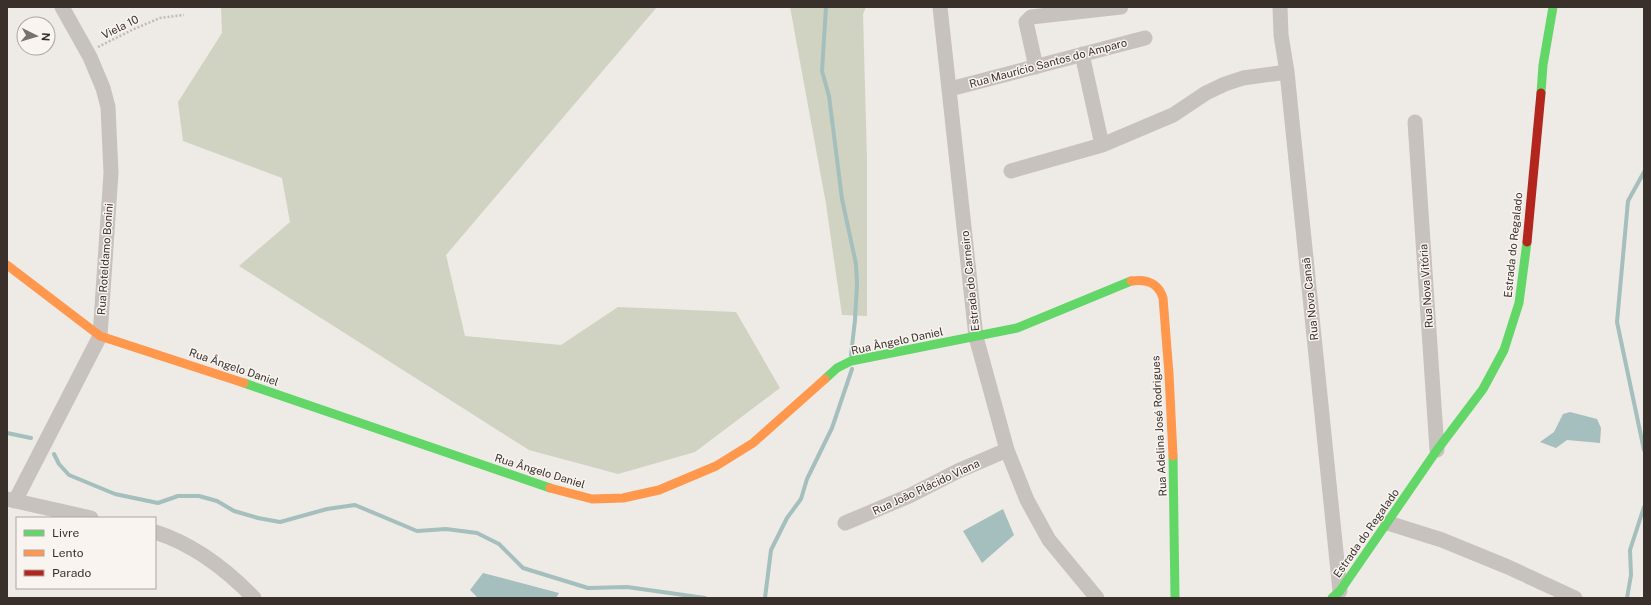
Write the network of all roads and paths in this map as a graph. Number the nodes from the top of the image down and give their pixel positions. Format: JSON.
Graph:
{"nodes":[{"id":1,"x":62,"y":7,"type":"edge"},
{"id":2,"x":940,"y":7,"type":"edge"},
{"id":3,"x":1121,"y":7,"type":"edge"},
{"id":4,"x":1280,"y":7,"type":"edge"},
{"id":5,"x":1553,"y":7,"type":"edge"},
{"id":6,"x":184,"y":15,"type":"dead end"},
{"id":7,"x":1145,"y":38,"type":"dead end"},
{"id":8,"x":87,"y":52,"type":"junction"},
{"id":9,"x":1082,"y":54,"type":"junction"},
{"id":10,"x":1036,"y":66,"type":"junction"},
{"id":11,"x":1287,"y":72,"type":"junction"},
{"id":12,"x":950,"y":89,"type":"junction"},
{"id":13,"x":1415,"y":122,"type":"dead end"},
{"id":14,"x":1102,"y":145,"type":"junction"},
{"id":15,"x":1011,"y":171,"type":"dead end"},
{"id":16,"x":7,"y":265,"type":"edge"},
{"id":17,"x":1129,"y":281,"type":"joint"},
{"id":18,"x":100,"y":336,"type":"junction"},
{"id":19,"x":976,"y":338,"type":"junction"},
{"id":20,"x":1007,"y":450,"type":"junction"},
{"id":21,"x":1437,"y":450,"type":"junction"},
{"id":22,"x":11,"y":500,"type":"edge"},
{"id":23,"x":87,"y":517,"type":"edge"},
{"id":24,"x":845,"y":523,"type":"dead end"},
{"id":25,"x":1388,"y":523,"type":"junction"},
{"id":26,"x":156,"y":532,"type":"edge"},
{"id":27,"x":1336,"y":595,"type":"edge"},
{"id":28,"x":254,"y":598,"type":"edge"},
{"id":29,"x":1097,"y":598,"type":"edge"},
{"id":30,"x":1175,"y":598,"type":"edge"},
{"id":31,"x":1575,"y":598,"type":"edge"}],
"edges":[{"from":1,"to":8,"type":"street","name":"Rua Roteldamo Bonini"},
{"from":2,"to":12,"type":"street","name":"Estrada do Carneiro"},
{"from":3,"to":10,"type":"street"},
{"from":4,"to":11,"type":"street","name":"Rua Nova Canaã"},
{"from":5,"to":21,"type":"street","name":"Estrada do Regalado"},
{"from":6,"to":8,"type":"path","name":"Viela 10"},
{"from":7,"to":9,"type":"street","name":"Rua Maurício Santos do Amparo"},
{"from":8,"to":18,"type":"street","name":"Rua Roteldamo Bonini"},
{"from":9,"to":10,"type":"street","name":"Rua Maurício Santos do Amparo"},
{"from":9,"to":14,"type":"street"},
{"from":10,"to":12,"type":"street","name":"Rua Maurício Santos do Amparo"},
{"from":11,"to":14,"type":"street"},
{"from":11,"to":27,"type":"street","name":"Rua Nova Canaã"},
{"from":12,"to":19,"type":"street","name":"Estrada do Carneiro"},
{"from":13,"to":21,"type":"street","name":"Rua Nova Vitória"},
{"from":14,"to":15,"type":"street"},
{"from":16,"to":18,"type":"street","name":"Rua Ângelo Daniel"},
{"from":17,"to":19,"type":"street","name":"Rua Ângelo Daniel"},
{"from":17,"to":30,"type":"street","name":"Rua Adelina José Rodrigues"},
{"from":18,"to":19,"type":"street","name":"Rua Ângelo Daniel"},
{"from":18,"to":22,"type":"street","name":"Rua Roteldamo Bonini"},
{"from":19,"to":20,"type":"street","name":"Estrada do Carneiro"},
{"from":20,"to":24,"type":"street","name":"Rua João Plácido Viana"},
{"from":20,"to":29,"type":"street","name":"Estrada do Carneiro"},
{"from":21,"to":25,"type":"street","name":"Estrada do Regalado"},
{"from":22,"to":23,"type":"street"},
{"from":25,"to":27,"type":"street","name":"Estrada do Regalado"},
{"from":25,"to":31,"type":"street"},
{"from":26,"to":28,"type":"street"}]}
